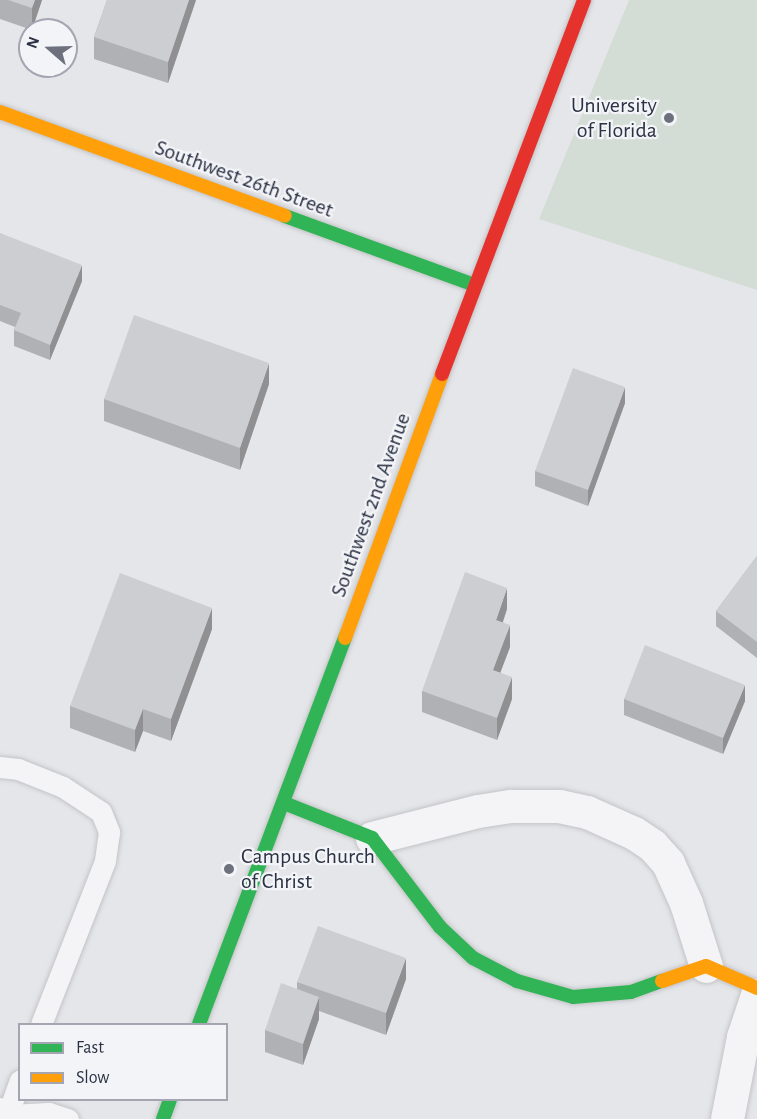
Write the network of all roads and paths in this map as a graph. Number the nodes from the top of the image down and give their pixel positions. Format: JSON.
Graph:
{"nodes":[{"id":1,"x":584,"y":0,"type":"edge"},
{"id":2,"x":0,"y":112,"type":"edge"},
{"id":3,"x":475,"y":285,"type":"junction"},
{"id":4,"x":0,"y":767,"type":"edge"},
{"id":5,"x":284,"y":803,"type":"junction"},
{"id":6,"x":372,"y":838,"type":"junction"},
{"id":7,"x":706,"y":966,"type":"junction"},
{"id":8,"x":757,"y":988,"type":"edge"},
{"id":9,"x":757,"y":996,"type":"edge"},
{"id":10,"x":41,"y":1023,"type":"edge"},
{"id":11,"x":199,"y":1023,"type":"edge"},
{"id":12,"x":18,"y":1085,"type":"edge"},
{"id":13,"x":6,"y":1115,"type":"edge"},
{"id":14,"x":68,"y":1119,"type":"edge"},
{"id":15,"x":727,"y":1119,"type":"edge"}],
"edges":[{"from":1,"to":3,"type":"main road","name":"Southwest 2nd Avenue"},
{"from":2,"to":3,"type":"main road","name":"Southwest 26th Street"},
{"from":3,"to":5,"type":"main road","name":"Southwest 2nd Avenue"},
{"from":4,"to":10,"type":"lane"},
{"from":5,"to":6,"type":"main road"},
{"from":5,"to":11,"type":"main road","name":"Southwest 2nd Avenue"},
{"from":6,"to":7,"type":"main road"},
{"from":6,"to":7,"type":"street"},
{"from":7,"to":8,"type":"main road"},
{"from":9,"to":15,"type":"street"},
{"from":12,"to":13,"type":"lane"},
{"from":13,"to":14,"type":"lane"}]}
